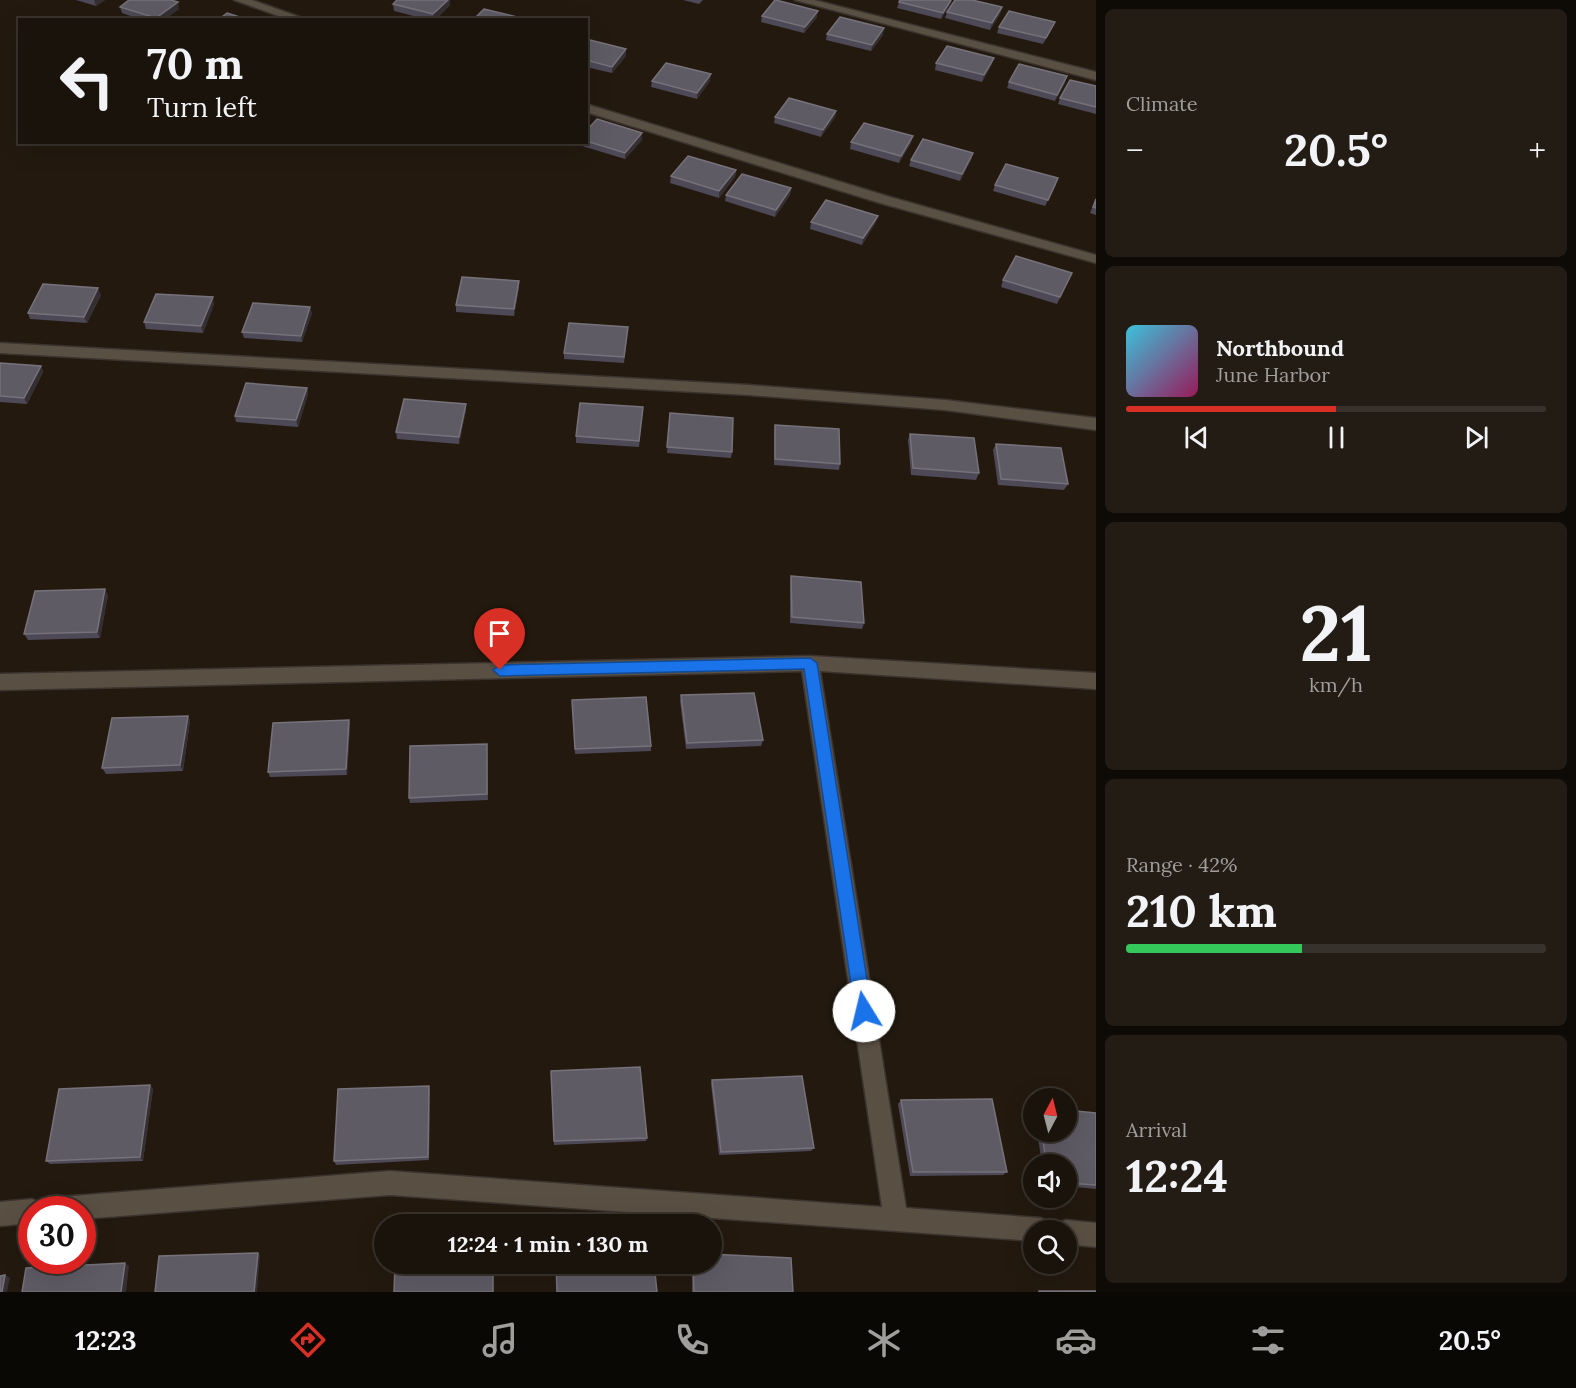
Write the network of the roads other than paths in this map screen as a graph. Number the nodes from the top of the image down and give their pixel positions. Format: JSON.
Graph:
{"nodes":[{"id":1,"x":240,"y":0,"type":"edge"},
{"id":2,"x":801,"y":0,"type":"edge"},
{"id":3,"x":297,"y":18,"type":"edge"},
{"id":4,"x":1096,"y":76,"type":"edge"},
{"id":5,"x":588,"y":109,"type":"edge"},
{"id":6,"x":1096,"y":259,"type":"edge"},
{"id":7,"x":0,"y":348,"type":"edge"},
{"id":8,"x":1096,"y":424,"type":"edge"},
{"id":9,"x":810,"y":663,"type":"junction"},
{"id":10,"x":1096,"y":681,"type":"edge"},
{"id":11,"x":0,"y":682,"type":"edge"},
{"id":12,"x":96,"y":1206,"type":"edge"},
{"id":13,"x":18,"y":1212,"type":"edge"},
{"id":14,"x":0,"y":1214,"type":"edge"},
{"id":15,"x":896,"y":1220,"type":"junction"},
{"id":16,"x":1023,"y":1229,"type":"edge"},
{"id":17,"x":1077,"y":1233,"type":"edge"},
{"id":18,"x":1096,"y":1235,"type":"edge"}],
"edges":[{"from":1,"to":3,"type":"street"},
{"from":2,"to":4,"type":"street"},
{"from":5,"to":6,"type":"street"},
{"from":7,"to":8,"type":"street"},
{"from":9,"to":10,"type":"street"},
{"from":9,"to":11,"type":"street"},
{"from":9,"to":15,"type":"street"},
{"from":12,"to":15,"type":"street"},
{"from":13,"to":14,"type":"street"},
{"from":15,"to":16,"type":"street"},
{"from":17,"to":18,"type":"street"}]}
